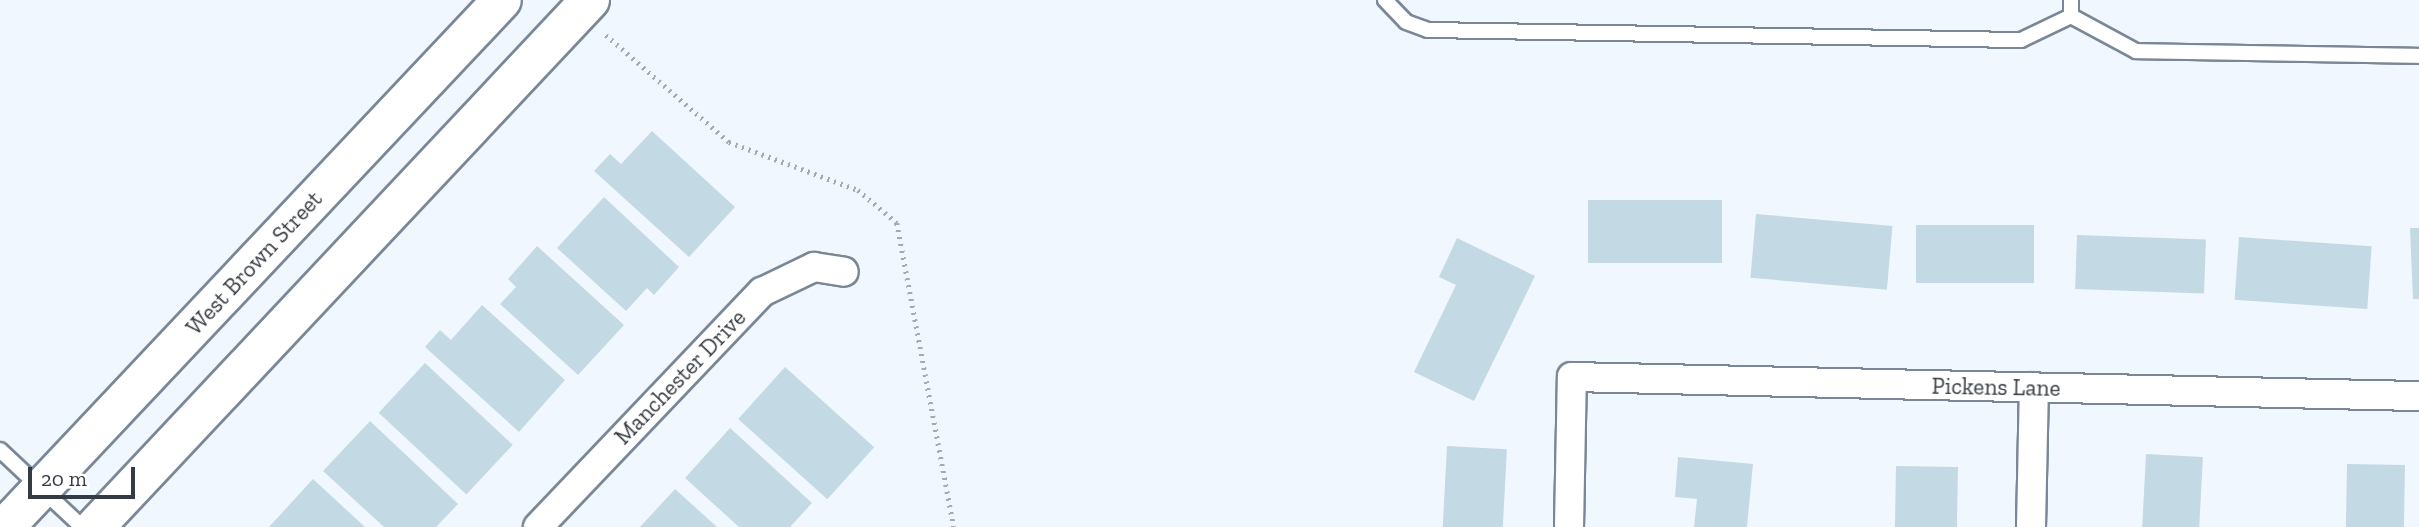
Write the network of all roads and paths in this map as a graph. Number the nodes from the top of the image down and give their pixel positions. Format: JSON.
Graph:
{"nodes":[{"id":1,"x":502,"y":0,"type":"edge"},
{"id":2,"x":590,"y":0,"type":"edge"},
{"id":3,"x":1385,"y":0,"type":"edge"},
{"id":4,"x":2071,"y":0,"type":"edge"},
{"id":5,"x":2071,"y":16,"type":"junction"},
{"id":6,"x":2419,"y":56,"type":"edge"},
{"id":7,"x":844,"y":272,"type":"dead end"},
{"id":8,"x":2034,"y":387,"type":"junction"},
{"id":9,"x":2419,"y":396,"type":"edge"},
{"id":10,"x":0,"y":450,"type":"edge"},
{"id":11,"x":42,"y":488,"type":"junction"},
{"id":12,"x":5,"y":527,"type":"edge"},
{"id":13,"x":82,"y":527,"type":"edge"},
{"id":14,"x":95,"y":527,"type":"edge"},
{"id":15,"x":538,"y":527,"type":"edge"},
{"id":16,"x":1569,"y":527,"type":"edge"},
{"id":17,"x":2031,"y":527,"type":"edge"}],
"edges":[{"from":1,"to":11,"type":"main road","name":"West Brown Street"},
{"from":2,"to":14,"type":"main road"},
{"from":3,"to":5,"type":"lane"},
{"from":4,"to":5,"type":"lane"},
{"from":5,"to":6,"type":"lane"},
{"from":7,"to":15,"type":"street","name":"Manchester Drive"},
{"from":8,"to":9,"type":"street","name":"Pickens Lane"},
{"from":8,"to":16,"type":"street","name":"Pickens Lane"},
{"from":8,"to":17,"type":"street"},
{"from":10,"to":11,"type":"lane"},
{"from":11,"to":12,"type":"main road","name":"West Brown Street"},
{"from":11,"to":13,"type":"lane"}]}
